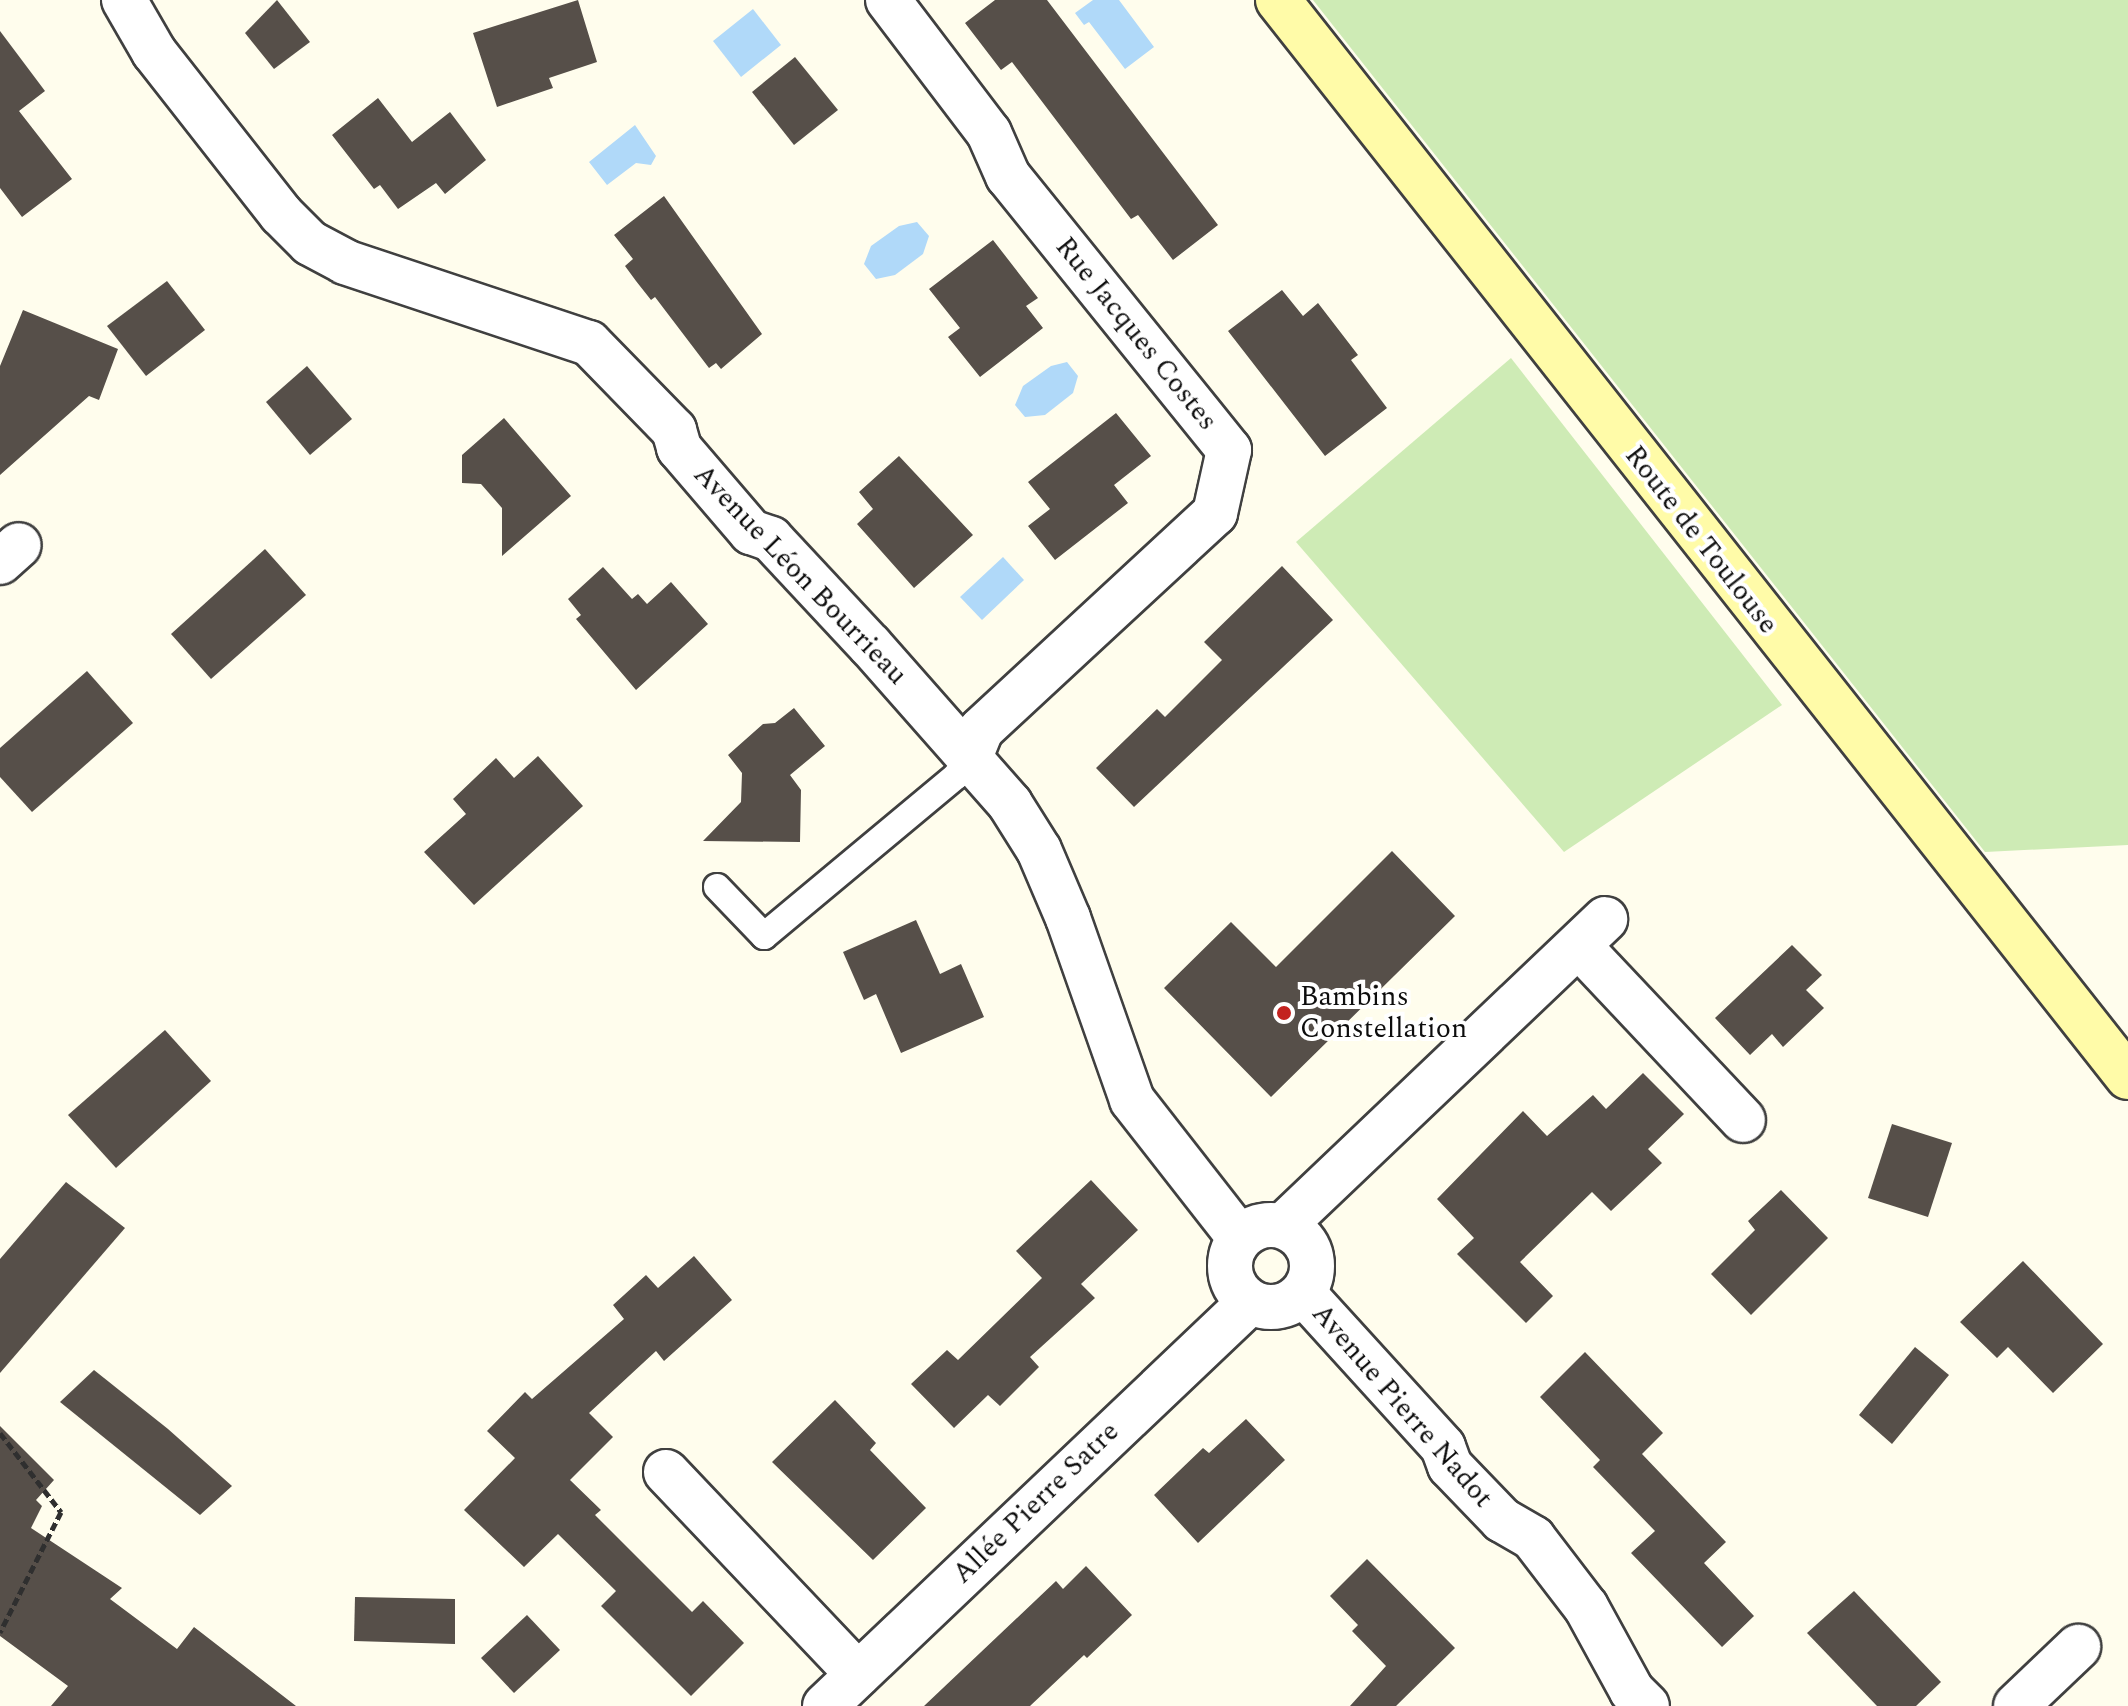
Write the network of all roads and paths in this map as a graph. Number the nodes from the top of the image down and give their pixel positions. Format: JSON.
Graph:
{"nodes":[{"id":1,"x":124,"y":0,"type":"edge"},
{"id":2,"x":888,"y":0,"type":"edge"},
{"id":3,"x":1278,"y":0,"type":"edge"},
{"id":4,"x":970,"y":757,"type":"junction"},
{"id":5,"x":717,"y":887,"type":"dead end"},
{"id":6,"x":2128,"y":1077,"type":"edge"},
{"id":7,"x":1743,"y":1120,"type":"dead end"},
{"id":8,"x":1283,"y":1226,"type":"junction"},
{"id":9,"x":1240,"y":1238,"type":"junction"},
{"id":10,"x":1303,"y":1293,"type":"junction"},
{"id":11,"x":1250,"y":1302,"type":"junction"},
{"id":12,"x":0,"y":1433,"type":"edge"},
{"id":13,"x":666,"y":1472,"type":"dead end"},
{"id":14,"x":0,"y":1632,"type":"edge"},
{"id":15,"x":2078,"y":1647,"type":"dead end"},
{"id":16,"x":858,"y":1674,"type":"junction"},
{"id":17,"x":825,"y":1706,"type":"edge"},
{"id":18,"x":1647,"y":1706,"type":"edge"},
{"id":19,"x":2016,"y":1706,"type":"edge"}],
"edges":[{"from":1,"to":4,"type":"street","name":"Avenue Léon Bourrieau"},
{"from":2,"to":4,"type":"street","name":"Rue Jacques Costes"},
{"from":3,"to":6,"type":"main road","name":"Route de Toulouse"},
{"from":4,"to":5,"type":"lane"},
{"from":4,"to":9,"type":"street","name":"Avenue Léon Bourrieau"},
{"from":7,"to":8,"type":"street"},
{"from":8,"to":9,"type":"street"},
{"from":8,"to":10,"type":"street"},
{"from":9,"to":11,"type":"street"},
{"from":10,"to":11,"type":"street"},
{"from":10,"to":18,"type":"street","name":"Avenue Pierre Nadot"},
{"from":11,"to":16,"type":"street","name":"Allée Pierre Satre"},
{"from":12,"to":14,"type":"path"},
{"from":13,"to":16,"type":"street"},
{"from":15,"to":19,"type":"street"},
{"from":16,"to":17,"type":"street","name":"Allée Pierre Satre"}]}
